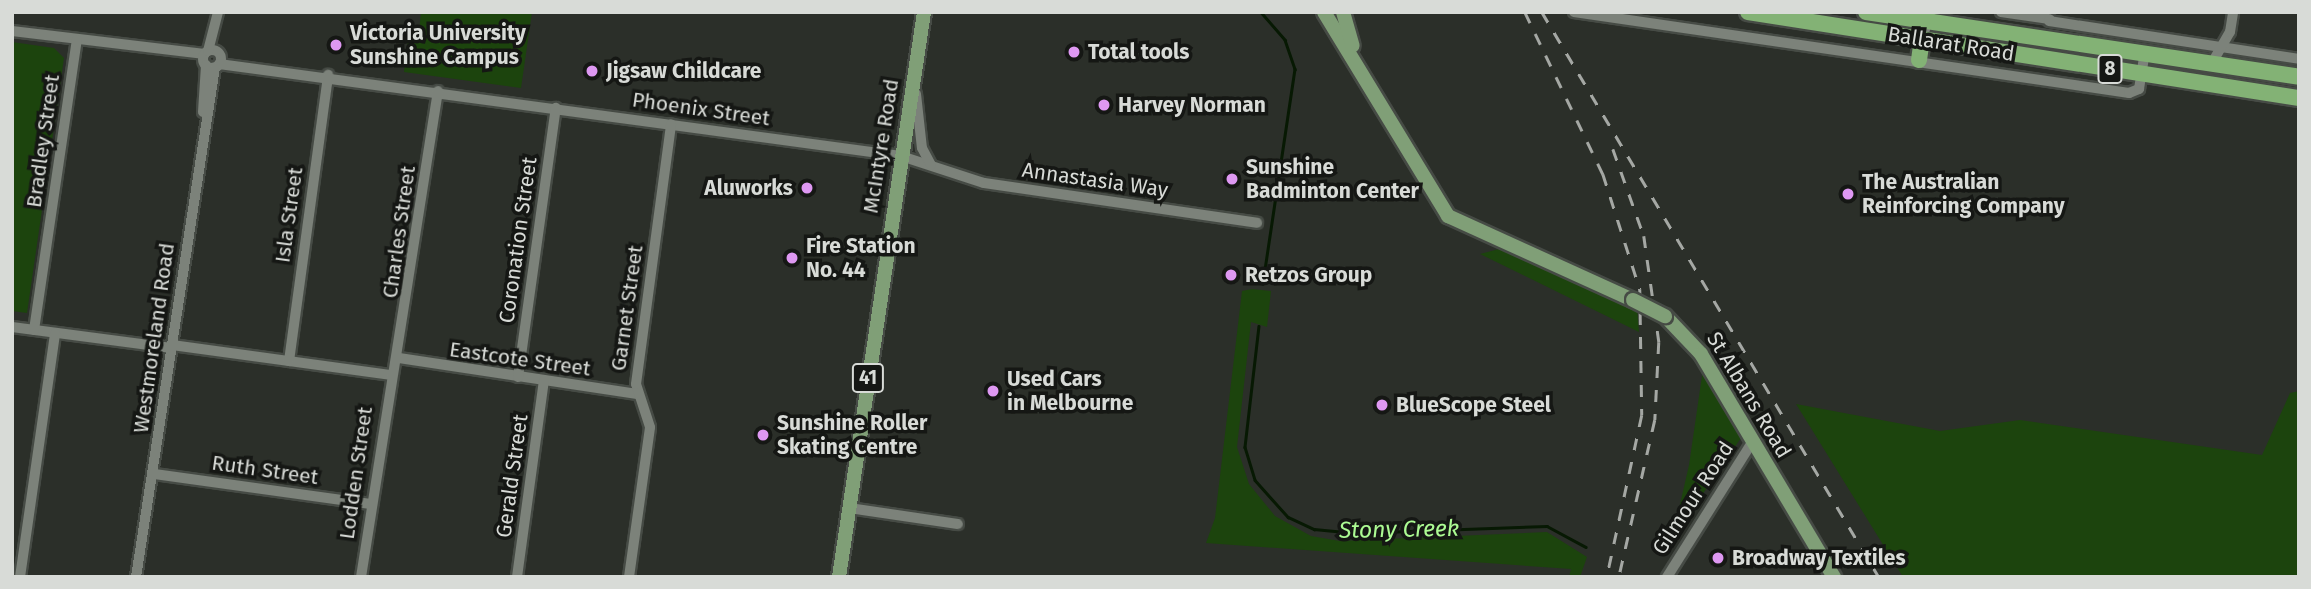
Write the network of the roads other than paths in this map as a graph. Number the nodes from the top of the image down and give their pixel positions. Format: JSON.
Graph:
{"nodes":[{"id":1,"x":218,"y":12,"type":"edge"},
{"id":2,"x":924,"y":12,"type":"edge"},
{"id":3,"x":1324,"y":12,"type":"edge"},
{"id":4,"x":1342,"y":12,"type":"edge"},
{"id":5,"x":1574,"y":12,"type":"edge"},
{"id":6,"x":1748,"y":12,"type":"edge"},
{"id":7,"x":1866,"y":12,"type":"edge"},
{"id":8,"x":2001,"y":12,"type":"edge"},
{"id":9,"x":2233,"y":12,"type":"edge"},
{"id":10,"x":1924,"y":17,"type":"edge"},
{"id":11,"x":2049,"y":18,"type":"edge"},
{"id":12,"x":12,"y":31,"type":"edge"},
{"id":13,"x":1922,"y":39,"type":"junction"},
{"id":14,"x":2048,"y":39,"type":"junction"},
{"id":15,"x":77,"y":40,"type":"junction"},
{"id":16,"x":1341,"y":40,"type":"junction"},
{"id":17,"x":2229,"y":47,"type":"junction"},
{"id":18,"x":2145,"y":53,"type":"junction"},
{"id":19,"x":212,"y":59,"type":"junction"},
{"id":20,"x":2299,"y":59,"type":"edge"},
{"id":21,"x":1919,"y":60,"type":"junction"},
{"id":22,"x":2212,"y":63,"type":"junction"},
{"id":23,"x":2242,"y":68,"type":"junction"},
{"id":24,"x":914,"y":72,"type":"junction"},
{"id":25,"x":2142,"y":74,"type":"junction"},
{"id":26,"x":328,"y":75,"type":"junction"},
{"id":27,"x":2299,"y":77,"type":"edge"},
{"id":28,"x":438,"y":91,"type":"junction"},
{"id":29,"x":1378,"y":96,"type":"junction"},
{"id":30,"x":2299,"y":98,"type":"edge"},
{"id":31,"x":556,"y":108,"type":"junction"},
{"id":32,"x":671,"y":124,"type":"junction"},
{"id":33,"x":901,"y":156,"type":"junction"},
{"id":34,"x":931,"y":165,"type":"junction"},
{"id":35,"x":1257,"y":223,"type":"dead end"},
{"id":36,"x":12,"y":327,"type":"edge"},
{"id":37,"x":34,"y":330,"type":"junction"},
{"id":38,"x":55,"y":333,"type":"junction"},
{"id":39,"x":172,"y":346,"type":"junction"},
{"id":40,"x":399,"y":358,"type":"junction"},
{"id":41,"x":289,"y":361,"type":"junction"},
{"id":42,"x":390,"y":375,"type":"junction"},
{"id":43,"x":518,"y":377,"type":"junction"},
{"id":44,"x":544,"y":381,"type":"junction"},
{"id":45,"x":636,"y":394,"type":"junction"},
{"id":46,"x":1752,"y":441,"type":"junction"},
{"id":47,"x":154,"y":474,"type":"junction"},
{"id":48,"x":371,"y":504,"type":"junction"},
{"id":49,"x":849,"y":508,"type":"junction"},
{"id":50,"x":958,"y":524,"type":"dead end"},
{"id":51,"x":142,"y":560,"type":"junction"},
{"id":52,"x":20,"y":577,"type":"edge"},
{"id":53,"x":136,"y":577,"type":"edge"},
{"id":54,"x":143,"y":577,"type":"edge"},
{"id":55,"x":361,"y":577,"type":"edge"},
{"id":56,"x":517,"y":577,"type":"edge"},
{"id":57,"x":629,"y":577,"type":"edge"},
{"id":58,"x":839,"y":577,"type":"edge"},
{"id":59,"x":1667,"y":577,"type":"edge"},
{"id":60,"x":1834,"y":577,"type":"edge"}],
"edges":[{"from":1,"to":19,"type":"street","name":"Westmoreland Road"},
{"from":2,"to":24,"type":"main road","name":"McIntyre Road","number":"41"},
{"from":3,"to":16,"type":"main road","name":"St Albans Road"},
{"from":4,"to":16,"type":"main road","name":"St Albans Road"},
{"from":4,"to":29,"type":"main road","name":"St Albans Road"},
{"from":5,"to":21,"type":"street","name":"Ballarat Road"},
{"from":6,"to":13,"type":"highway","name":"Ballarat Road","number":"8"},
{"from":7,"to":10,"type":"highway","name":"Ballarat Road","number":"8"},
{"from":8,"to":11,"type":"street","name":"Ballarat Road"},
{"from":9,"to":17,"type":"street"},
{"from":10,"to":13,"type":"street"},
{"from":10,"to":14,"type":"highway","name":"Ballarat Road","number":"8"},
{"from":11,"to":14,"type":"street"},
{"from":11,"to":17,"type":"street","name":"Ballarat Road"},
{"from":12,"to":15,"type":"street","name":"Phoenix Street"},
{"from":13,"to":21,"type":"highway"},
{"from":13,"to":25,"type":"highway","name":"Ballarat Road","number":"8"},
{"from":14,"to":18,"type":"highway","name":"Ballarat Road","number":"8"},
{"from":15,"to":19,"type":"street","name":"Phoenix Street"},
{"from":15,"to":37,"type":"street","name":"Bradley Street"},
{"from":16,"to":29,"type":"main road","name":"St Albans Road"},
{"from":17,"to":20,"type":"street","name":"Ballarat Road"},
{"from":17,"to":22,"type":"street"},
{"from":17,"to":23,"type":"street"},
{"from":18,"to":22,"type":"highway","name":"Ballarat Road","number":"8"},
{"from":18,"to":25,"type":"street"},
{"from":19,"to":26,"type":"street","name":"Phoenix Street"},
{"from":19,"to":39,"type":"street","name":"Westmoreland Road"},
{"from":21,"to":25,"type":"street","name":"Ballarat Road"},
{"from":22,"to":23,"type":"highway","name":"Ballarat Road","number":"8"},
{"from":23,"to":27,"type":"highway","name":"Ballarat Road","number":"8"},
{"from":24,"to":33,"type":"main road","name":"McIntyre Road","number":"41"},
{"from":24,"to":34,"type":"street"},
{"from":25,"to":30,"type":"highway","name":"Ballarat Road","number":"8"},
{"from":26,"to":28,"type":"street","name":"Phoenix Street"},
{"from":26,"to":41,"type":"street","name":"Isla Street"},
{"from":28,"to":31,"type":"street","name":"Phoenix Street"},
{"from":28,"to":40,"type":"street","name":"Charles Street"},
{"from":29,"to":46,"type":"main road","name":"St Albans Road","bridge":true},
{"from":31,"to":32,"type":"street","name":"Phoenix Street"},
{"from":31,"to":43,"type":"street","name":"Coronation Street"},
{"from":32,"to":33,"type":"street","name":"Phoenix Street"},
{"from":32,"to":45,"type":"street","name":"Garnet Street"},
{"from":33,"to":34,"type":"street","name":"Annastasia Way"},
{"from":33,"to":49,"type":"main road","name":"McIntyre Road","number":"41"},
{"from":34,"to":35,"type":"street","name":"Annastasia Way"},
{"from":36,"to":37,"type":"street"},
{"from":37,"to":38,"type":"street"},
{"from":38,"to":39,"type":"street"},
{"from":38,"to":52,"type":"street"},
{"from":39,"to":41,"type":"street"},
{"from":39,"to":47,"type":"street","name":"Westmoreland Road"},
{"from":40,"to":42,"type":"street","name":"Charles Street"},
{"from":40,"to":43,"type":"street","name":"Eastcote Street"},
{"from":41,"to":42,"type":"street"},
{"from":42,"to":48,"type":"street","name":"Lodden Street"},
{"from":43,"to":44,"type":"street","name":"Eastcote Street"},
{"from":44,"to":45,"type":"street","name":"Eastcote Street"},
{"from":44,"to":56,"type":"street","name":"Gerald Street"},
{"from":45,"to":57,"type":"street","name":"Garnet Street"},
{"from":46,"to":59,"type":"street","name":"Gilmour Road"},
{"from":46,"to":60,"type":"main road","name":"St Albans Road"},
{"from":47,"to":48,"type":"street","name":"Ruth Street"},
{"from":47,"to":51,"type":"street","name":"Westmoreland Road"},
{"from":48,"to":55,"type":"street","name":"Lodden Street"},
{"from":49,"to":50,"type":"street"},
{"from":49,"to":58,"type":"main road","name":"McIntyre Road","number":"41"},
{"from":51,"to":53,"type":"street","name":"Westmoreland Road"},
{"from":51,"to":54,"type":"street","name":"Westmoreland Road"}]}
